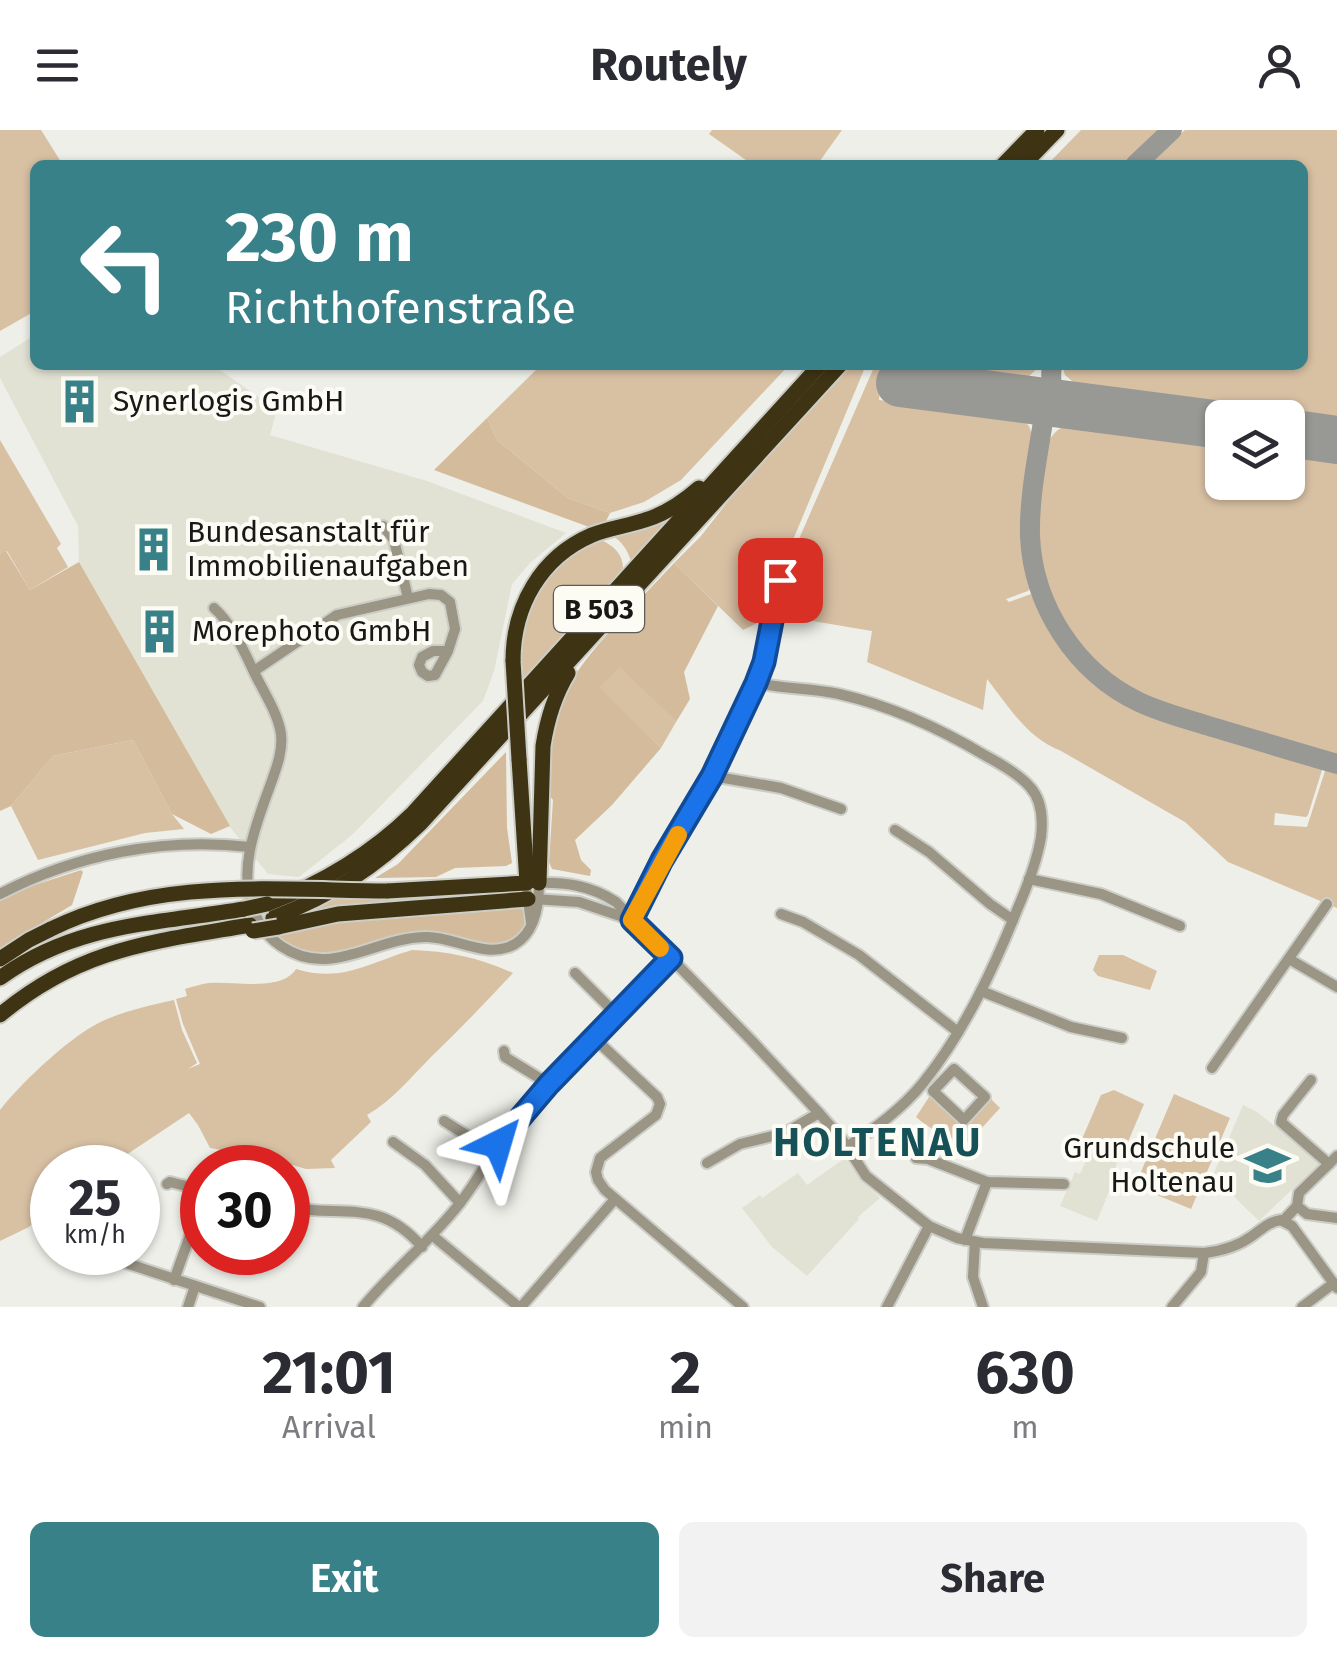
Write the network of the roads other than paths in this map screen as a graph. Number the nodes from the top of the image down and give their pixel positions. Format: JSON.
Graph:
{"nodes":[{"id":1,"x":1037,"y":130,"type":"edge"},
{"id":2,"x":1057,"y":130,"type":"edge"},
{"id":3,"x":1008,"y":160,"type":"edge"},
{"id":4,"x":1028,"y":160,"type":"edge"},
{"id":5,"x":815,"y":370,"type":"edge"},
{"id":6,"x":835,"y":370,"type":"edge"},
{"id":7,"x":733,"y":460,"type":"junction"},
{"id":8,"x":384,"y":526,"type":"dead end"},
{"id":9,"x":783,"y":568,"type":"dead end"},
{"id":10,"x":408,"y":598,"type":"junction"},
{"id":11,"x":214,"y":608,"type":"dead end"},
{"id":12,"x":596,"y":633,"type":"junction"},
{"id":13,"x":448,"y":651,"type":"dead end"},
{"id":14,"x":254,"y":671,"type":"junction"},
{"id":15,"x":756,"y":683,"type":"junction"},
{"id":16,"x":712,"y":776,"type":"junction"},
{"id":17,"x":841,"y":809,"type":"dead end"},
{"id":18,"x":895,"y":830,"type":"dead end"},
{"id":19,"x":250,"y":846,"type":"junction"},
{"id":20,"x":1029,"y":879,"type":"junction"},
{"id":21,"x":533,"y":891,"type":"junction"},
{"id":22,"x":0,"y":894,"type":"edge"},
{"id":23,"x":1327,"y":904,"type":"dead end"},
{"id":24,"x":781,"y":914,"type":"dead end"},
{"id":25,"x":273,"y":916,"type":"junction"},
{"id":26,"x":632,"y":920,"type":"junction"},
{"id":27,"x":1013,"y":920,"type":"junction"},
{"id":28,"x":249,"y":922,"type":"junction"},
{"id":29,"x":1180,"y":926,"type":"dead end"},
{"id":30,"x":671,"y":958,"type":"junction"},
{"id":31,"x":0,"y":959,"type":"edge"},
{"id":32,"x":1289,"y":959,"type":"junction"},
{"id":33,"x":575,"y":973,"type":"dead end"},
{"id":34,"x":0,"y":978,"type":"edge"},
{"id":35,"x":1337,"y":987,"type":"edge"},
{"id":36,"x":981,"y":991,"type":"junction"},
{"id":37,"x":0,"y":1015,"type":"edge"},
{"id":38,"x":617,"y":1015,"type":"junction"},
{"id":39,"x":958,"y":1032,"type":"junction"},
{"id":40,"x":594,"y":1038,"type":"junction"},
{"id":41,"x":1122,"y":1038,"type":"dead end"},
{"id":42,"x":504,"y":1051,"type":"dead end"},
{"id":43,"x":1212,"y":1068,"type":"dead end"},
{"id":44,"x":1311,"y":1080,"type":"dead end"},
{"id":45,"x":549,"y":1084,"type":"junction"},
{"id":46,"x":985,"y":1097,"type":"joint"},
{"id":47,"x":819,"y":1113,"type":"junction"},
{"id":48,"x":444,"y":1121,"type":"dead end"},
{"id":49,"x":392,"y":1142,"type":"dead end"},
{"id":50,"x":847,"y":1147,"type":"junction"},
{"id":51,"x":493,"y":1152,"type":"junction"},
{"id":52,"x":916,"y":1158,"type":"dead end"},
{"id":53,"x":1333,"y":1160,"type":"edge"},
{"id":54,"x":708,"y":1163,"type":"dead end"},
{"id":55,"x":987,"y":1182,"type":"junction"},
{"id":56,"x":167,"y":1184,"type":"dead end"},
{"id":57,"x":180,"y":1184,"type":"edge"},
{"id":58,"x":1064,"y":1184,"type":"dead end"},
{"id":59,"x":615,"y":1199,"type":"junction"},
{"id":60,"x":460,"y":1204,"type":"junction"},
{"id":61,"x":1297,"y":1206,"type":"junction"},
{"id":62,"x":310,"y":1211,"type":"edge"},
{"id":63,"x":1337,"y":1218,"type":"edge"},
{"id":64,"x":1283,"y":1220,"type":"junction"},
{"id":65,"x":930,"y":1226,"type":"junction"},
{"id":66,"x":433,"y":1236,"type":"junction"},
{"id":67,"x":970,"y":1241,"type":"junction"},
{"id":68,"x":422,"y":1247,"type":"junction"},
{"id":69,"x":1204,"y":1253,"type":"junction"},
{"id":70,"x":180,"y":1263,"type":"edge"},
{"id":71,"x":159,"y":1275,"type":"edge"},
{"id":72,"x":174,"y":1280,"type":"junction"},
{"id":73,"x":195,"y":1286,"type":"junction"},
{"id":74,"x":1335,"y":1286,"type":"edge"},
{"id":75,"x":188,"y":1307,"type":"edge"},
{"id":76,"x":260,"y":1307,"type":"edge"},
{"id":77,"x":363,"y":1307,"type":"edge"},
{"id":78,"x":520,"y":1307,"type":"edge"},
{"id":79,"x":744,"y":1307,"type":"edge"},
{"id":80,"x":886,"y":1307,"type":"edge"},
{"id":81,"x":984,"y":1307,"type":"edge"},
{"id":82,"x":1172,"y":1307,"type":"edge"},
{"id":83,"x":1302,"y":1307,"type":"edge"}],
"edges":[{"from":1,"to":3,"type":"highway"},
{"from":2,"to":4,"type":"highway"},
{"from":5,"to":7,"type":"highway","number":"B 503"},
{"from":6,"to":12,"type":"highway","number":"B 503"},
{"from":7,"to":21,"type":"highway","bridge":true},
{"from":7,"to":25,"type":"highway","number":"B 503"},
{"from":8,"to":10,"type":"street"},
{"from":9,"to":15,"type":"street"},
{"from":10,"to":13,"type":"street"},
{"from":10,"to":14,"type":"street"},
{"from":11,"to":14,"type":"street"},
{"from":12,"to":21,"type":"highway"},
{"from":12,"to":25,"type":"highway","number":"B 503"},
{"from":14,"to":19,"type":"street"},
{"from":15,"to":16,"type":"street"},
{"from":15,"to":20,"type":"street"},
{"from":16,"to":17,"type":"street"},
{"from":16,"to":26,"type":"street"},
{"from":18,"to":27,"type":"street"},
{"from":19,"to":21,"type":"street"},
{"from":19,"to":22,"type":"street"},
{"from":20,"to":27,"type":"street"},
{"from":20,"to":29,"type":"street"},
{"from":21,"to":25,"type":"highway"},
{"from":21,"to":26,"type":"street"},
{"from":21,"to":26,"type":"street"},
{"from":21,"to":31,"type":"highway","bridge":true},
{"from":23,"to":32,"type":"street"},
{"from":24,"to":39,"type":"street"},
{"from":25,"to":28,"type":"highway","number":"B 503"},
{"from":26,"to":30,"type":"street"},
{"from":27,"to":36,"type":"street"},
{"from":28,"to":34,"type":"highway","number":"B 503"},
{"from":28,"to":37,"type":"highway","number":"B 503"},
{"from":30,"to":38,"type":"street"},
{"from":30,"to":47,"type":"street"},
{"from":32,"to":35,"type":"street"},
{"from":32,"to":43,"type":"street"},
{"from":33,"to":38,"type":"street"},
{"from":36,"to":39,"type":"street"},
{"from":36,"to":41,"type":"street"},
{"from":38,"to":40,"type":"street"},
{"from":39,"to":50,"type":"street"},
{"from":40,"to":45,"type":"street"},
{"from":40,"to":59,"type":"street"},
{"from":42,"to":45,"type":"street"},
{"from":44,"to":53,"type":"street"},
{"from":45,"to":51,"type":"street"},
{"from":46,"to":46,"type":"street"},
{"from":47,"to":50,"type":"street"},
{"from":47,"to":54,"type":"street"},
{"from":48,"to":51,"type":"street"},
{"from":49,"to":60,"type":"street"},
{"from":50,"to":65,"type":"street"},
{"from":51,"to":60,"type":"street"},
{"from":52,"to":55,"type":"street"},
{"from":53,"to":61,"type":"street"},
{"from":55,"to":58,"type":"street"},
{"from":55,"to":67,"type":"street"},
{"from":56,"to":57,"type":"street"},
{"from":59,"to":78,"type":"street"},
{"from":59,"to":79,"type":"street"},
{"from":60,"to":66,"type":"street"},
{"from":61,"to":63,"type":"street"},
{"from":61,"to":64,"type":"street"},
{"from":62,"to":68,"type":"street"},
{"from":64,"to":69,"type":"street"},
{"from":64,"to":74,"type":"street"},
{"from":65,"to":67,"type":"street"},
{"from":65,"to":80,"type":"street"},
{"from":66,"to":68,"type":"street"},
{"from":66,"to":78,"type":"street"},
{"from":67,"to":69,"type":"street"},
{"from":67,"to":81,"type":"street"},
{"from":68,"to":77,"type":"street"},
{"from":69,"to":82,"type":"street"},
{"from":70,"to":72,"type":"street"},
{"from":71,"to":72,"type":"street"},
{"from":72,"to":73,"type":"street"},
{"from":73,"to":75,"type":"street"},
{"from":73,"to":76,"type":"street"},
{"from":74,"to":83,"type":"street"}]}
